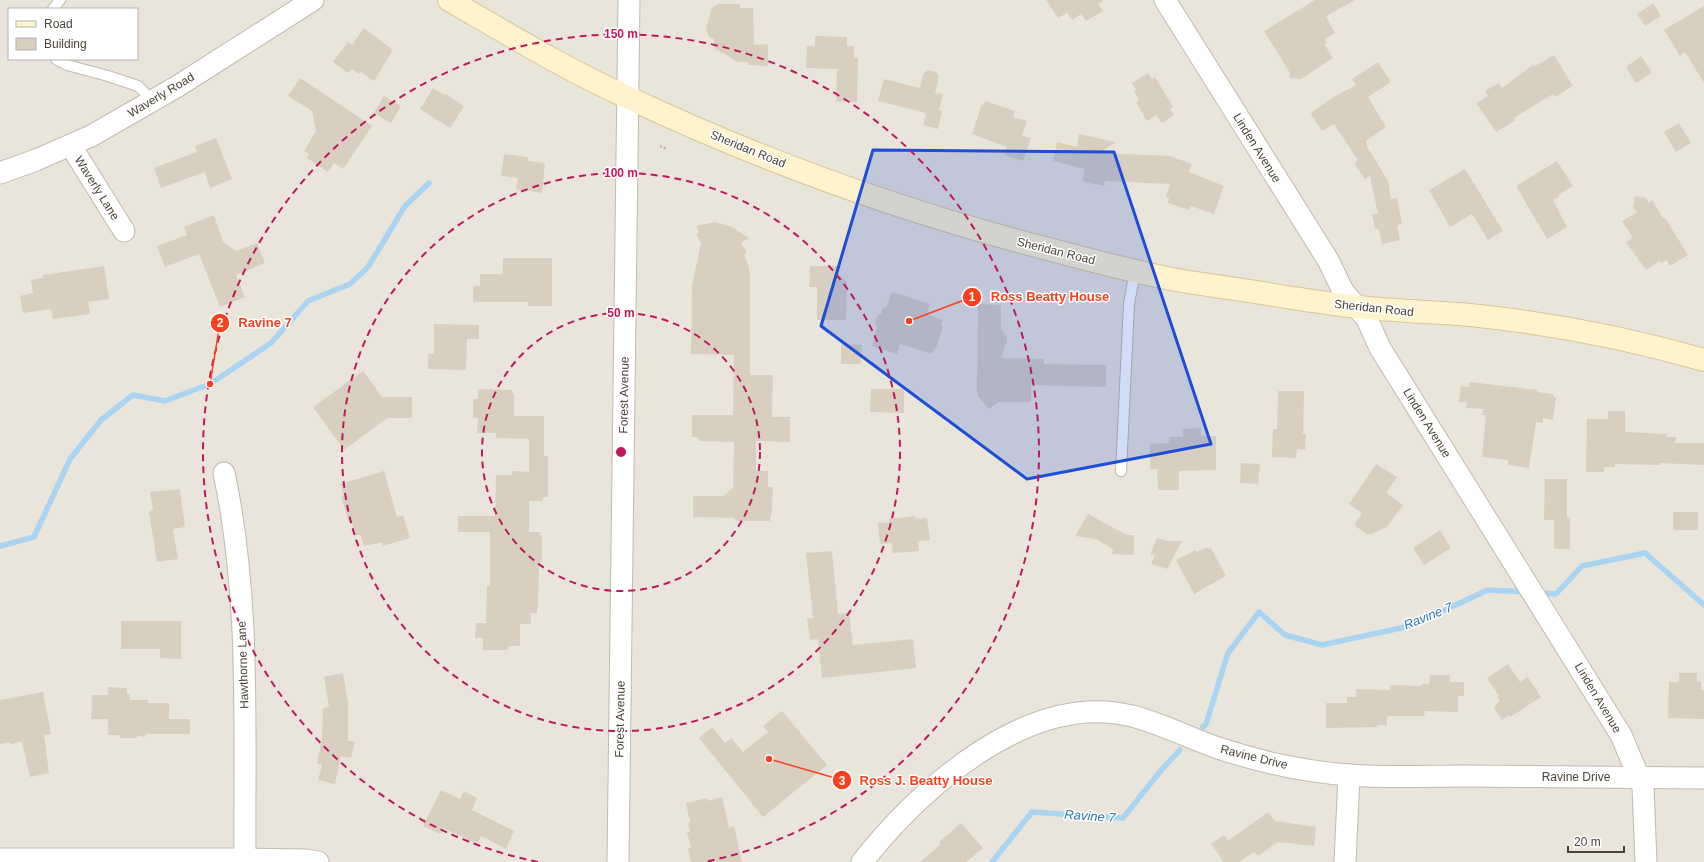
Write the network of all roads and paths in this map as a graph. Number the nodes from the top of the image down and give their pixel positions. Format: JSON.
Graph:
{"nodes":[{"id":1,"x":60,"y":0,"type":"edge"},
{"id":2,"x":313,"y":0,"type":"edge"},
{"id":3,"x":449,"y":0,"type":"edge"},
{"id":4,"x":629,"y":0,"type":"edge"},
{"id":5,"x":1165,"y":0,"type":"edge"},
{"id":6,"x":54,"y":8,"type":"edge"},
{"id":7,"x":58,"y":60,"type":"edge"},
{"id":8,"x":628,"y":98,"type":"junction"},
{"id":9,"x":152,"y":100,"type":"junction"},
{"id":10,"x":71,"y":146,"type":"junction"},
{"id":11,"x":660,"y":146,"type":"dead end"},
{"id":12,"x":667,"y":149,"type":"dead end"},
{"id":13,"x":0,"y":173,"type":"edge"},
{"id":14,"x":124,"y":231,"type":"dead end"},
{"id":15,"x":1135,"y":271,"type":"junction"},
{"id":16,"x":1356,"y":307,"type":"junction"},
{"id":17,"x":1704,"y":360,"type":"edge"},
{"id":18,"x":1121,"y":471,"type":"dead end"},
{"id":19,"x":224,"y":473,"type":"dead end"},
{"id":20,"x":1349,"y":775,"type":"junction"},
{"id":21,"x":1640,"y":778,"type":"junction"},
{"id":22,"x":1704,"y":778,"type":"edge"},
{"id":23,"x":0,"y":859,"type":"edge"},
{"id":24,"x":245,"y":859,"type":"junction"},
{"id":25,"x":318,"y":862,"type":"edge"},
{"id":26,"x":618,"y":862,"type":"edge"},
{"id":27,"x":862,"y":862,"type":"edge"},
{"id":28,"x":1345,"y":862,"type":"edge"},
{"id":29,"x":1646,"y":862,"type":"edge"}],
"edges":[{"from":1,"to":6,"type":"lane"},
{"from":2,"to":9,"type":"street","name":"Waverly Road"},
{"from":3,"to":8,"type":"street","name":"Sheridan Road"},
{"from":4,"to":8,"type":"street","name":"Forest Avenue"},
{"from":5,"to":16,"type":"street","name":"Linden Avenue"},
{"from":7,"to":9,"type":"lane"},
{"from":8,"to":15,"type":"street","name":"Sheridan Road"},
{"from":8,"to":26,"type":"street","name":"Forest Avenue"},
{"from":9,"to":10,"type":"street","name":"Waverly Road"},
{"from":10,"to":13,"type":"street","name":"Waverly Road"},
{"from":10,"to":14,"type":"street","name":"Waverly Lane"},
{"from":11,"to":12,"type":"path"},
{"from":15,"to":16,"type":"street","name":"Sheridan Road"},
{"from":15,"to":18,"type":"lane"},
{"from":16,"to":17,"type":"street","name":"Sheridan Road"},
{"from":16,"to":21,"type":"street","name":"Linden Avenue"},
{"from":19,"to":24,"type":"street","name":"Hawthorne Lane"},
{"from":20,"to":21,"type":"street","name":"Ravine Drive"},
{"from":20,"to":27,"type":"street","name":"Ravine Drive"},
{"from":20,"to":28,"type":"street"},
{"from":21,"to":22,"type":"street","name":"Ravine Drive"},
{"from":21,"to":29,"type":"street","name":"Linden Avenue"},
{"from":23,"to":24,"type":"street"},
{"from":24,"to":25,"type":"street"}]}
